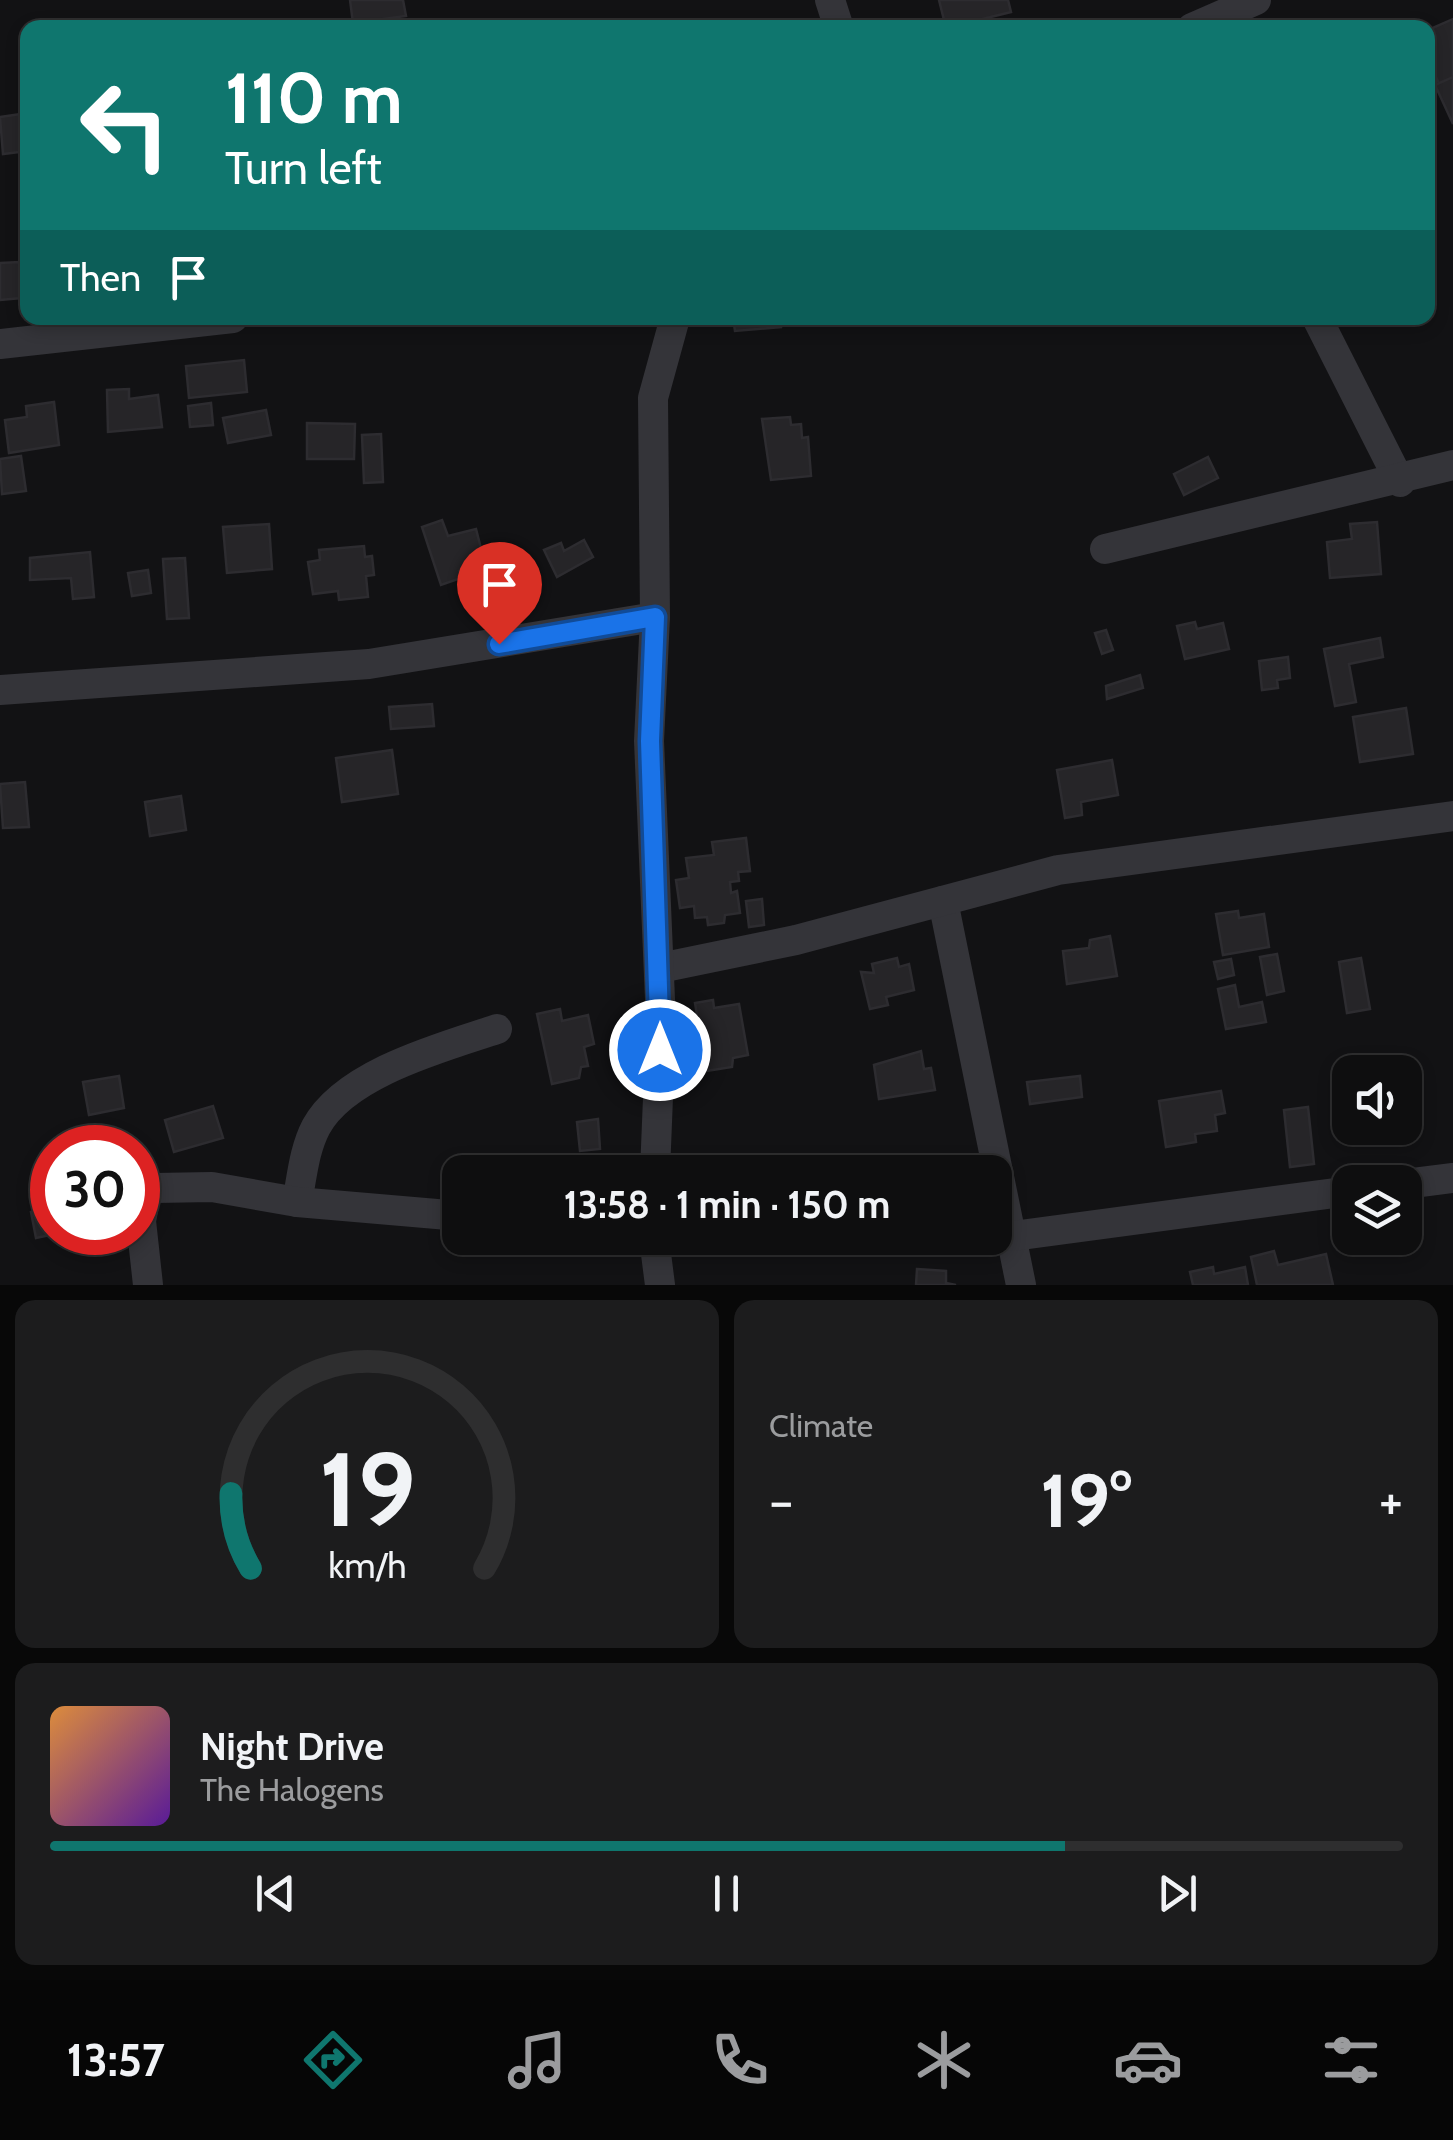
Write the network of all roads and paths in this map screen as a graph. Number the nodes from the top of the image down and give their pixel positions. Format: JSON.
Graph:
{"nodes":[{"id":1,"x":1256,"y":0,"type":"edge"},
{"id":2,"x":1209,"y":20,"type":"edge"},
{"id":3,"x":170,"y":325,"type":"edge"},
{"id":4,"x":672,"y":325,"type":"edge"},
{"id":5,"x":1322,"y":325,"type":"edge"},
{"id":6,"x":0,"y":344,"type":"edge"},
{"id":7,"x":1453,"y":466,"type":"edge"},
{"id":8,"x":1400,"y":482,"type":"junction"},
{"id":9,"x":1104,"y":550,"type":"dead end"},
{"id":10,"x":655,"y":617,"type":"junction"},
{"id":11,"x":0,"y":690,"type":"edge"},
{"id":12,"x":1453,"y":816,"type":"edge"},
{"id":13,"x":943,"y":902,"type":"junction"},
{"id":14,"x":660,"y":968,"type":"junction"},
{"id":15,"x":497,"y":1029,"type":"dead end"},
{"id":16,"x":655,"y":1155,"type":"edge"},
{"id":17,"x":1453,"y":1178,"type":"edge"},
{"id":18,"x":1422,"y":1182,"type":"edge"},
{"id":19,"x":1332,"y":1194,"type":"edge"},
{"id":20,"x":296,"y":1202,"type":"junction"},
{"id":21,"x":442,"y":1214,"type":"edge"},
{"id":22,"x":1013,"y":1236,"type":"junction"},
{"id":23,"x":656,"y":1255,"type":"edge"},
{"id":24,"x":148,"y":1285,"type":"edge"},
{"id":25,"x":660,"y":1285,"type":"edge"},
{"id":26,"x":1020,"y":1285,"type":"edge"}],
"edges":[{"from":1,"to":2,"type":"street"},
{"from":3,"to":6,"type":"street"},
{"from":4,"to":10,"type":"street"},
{"from":5,"to":8,"type":"street"},
{"from":7,"to":8,"type":"street"},
{"from":8,"to":9,"type":"street"},
{"from":10,"to":11,"type":"street"},
{"from":10,"to":14,"type":"street"},
{"from":12,"to":13,"type":"street"},
{"from":13,"to":14,"type":"street"},
{"from":13,"to":22,"type":"street"},
{"from":14,"to":16,"type":"street"},
{"from":15,"to":20,"type":"street"},
{"from":17,"to":18,"type":"street"},
{"from":19,"to":22,"type":"street"},
{"from":20,"to":21,"type":"street"},
{"from":20,"to":24,"type":"street"},
{"from":22,"to":26,"type":"street"},
{"from":23,"to":25,"type":"street"}]}
